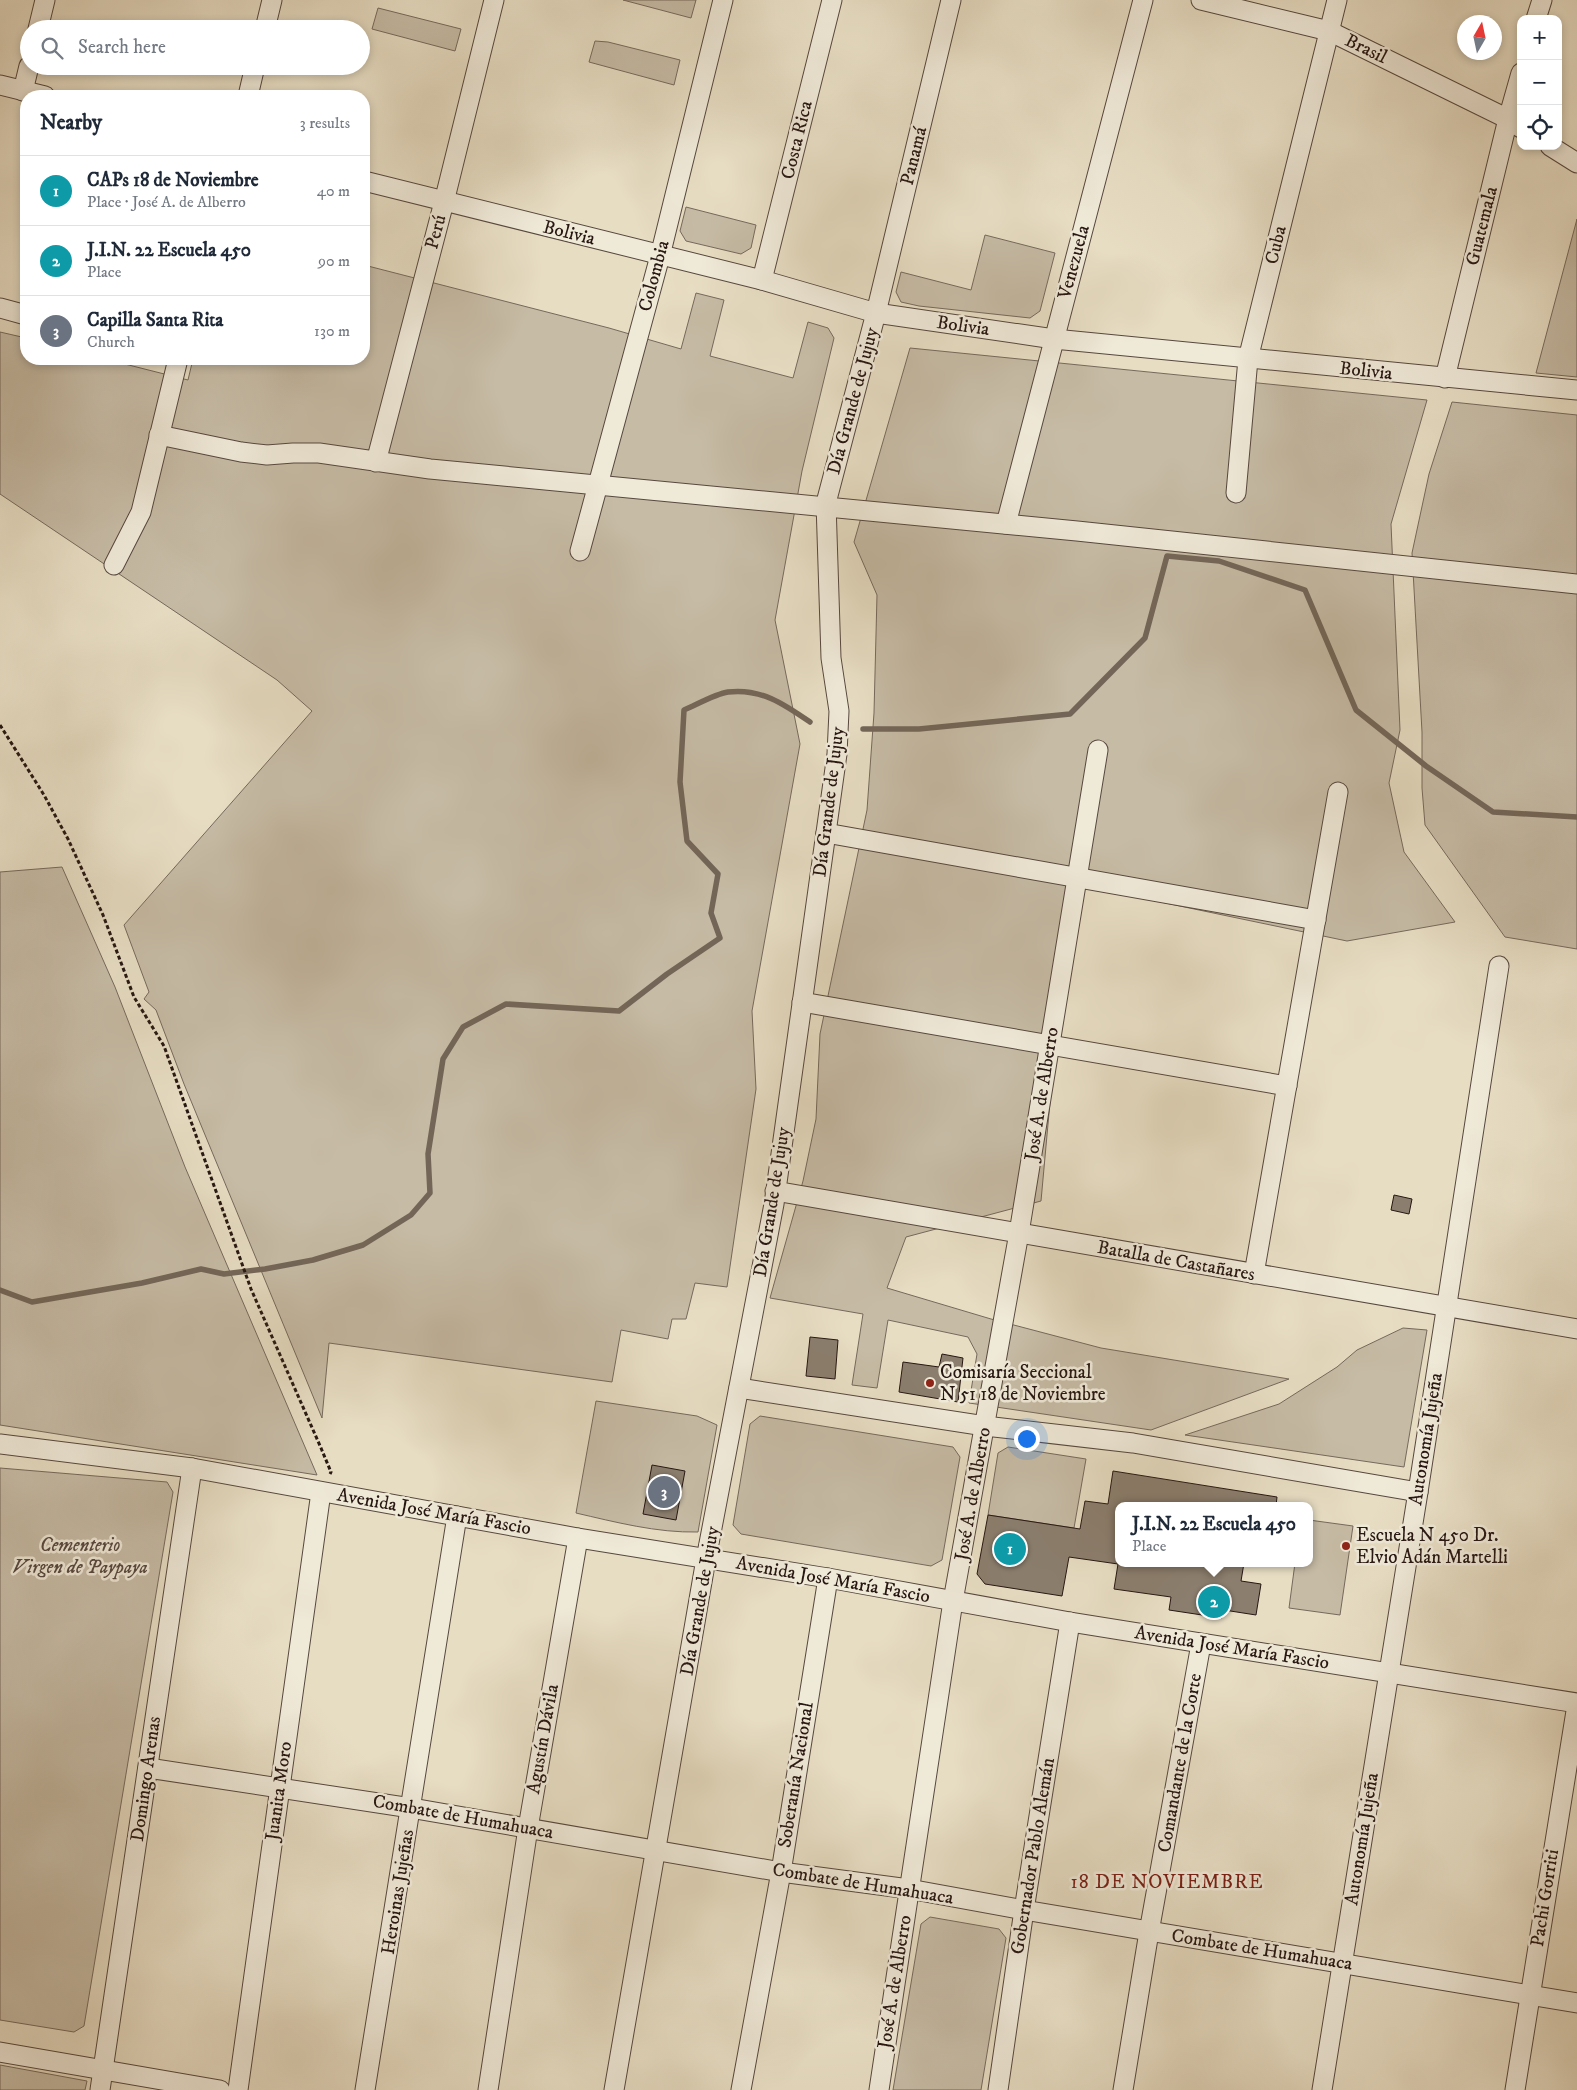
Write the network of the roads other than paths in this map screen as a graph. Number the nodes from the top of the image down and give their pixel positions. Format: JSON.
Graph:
{"nodes":[{"id":1,"x":45,"y":0,"type":"edge"},
{"id":2,"x":272,"y":0,"type":"edge"},
{"id":3,"x":494,"y":0,"type":"edge"},
{"id":4,"x":723,"y":0,"type":"edge"},
{"id":5,"x":832,"y":0,"type":"edge"},
{"id":6,"x":951,"y":0,"type":"edge"},
{"id":7,"x":1143,"y":0,"type":"edge"},
{"id":8,"x":1201,"y":0,"type":"edge"},
{"id":9,"x":1337,"y":0,"type":"edge"},
{"id":10,"x":1542,"y":0,"type":"edge"},
{"id":11,"x":1537,"y":15,"type":"edge"},
{"id":12,"x":40,"y":20,"type":"edge"},
{"id":13,"x":267,"y":20,"type":"edge"},
{"id":14,"x":1329,"y":31,"type":"junction"},
{"id":15,"x":27,"y":75,"type":"edge"},
{"id":16,"x":253,"y":75,"type":"edge"},
{"id":17,"x":0,"y":85,"type":"edge"},
{"id":18,"x":23,"y":90,"type":"joint"},
{"id":19,"x":249,"y":90,"type":"edge"},
{"id":20,"x":1517,"y":102,"type":"edge"},
{"id":21,"x":1514,"y":124,"type":"edge"},
{"id":22,"x":1556,"y":150,"type":"edge"},
{"id":23,"x":1577,"y":163,"type":"edge"},
{"id":24,"x":370,"y":182,"type":"edge"},
{"id":25,"x":444,"y":202,"type":"junction"},
{"id":26,"x":660,"y":256,"type":"junction"},
{"id":27,"x":762,"y":280,"type":"junction"},
{"id":28,"x":0,"y":308,"type":"edge"},
{"id":29,"x":20,"y":313,"type":"edge"},
{"id":30,"x":876,"y":313,"type":"junction"},
{"id":31,"x":1054,"y":340,"type":"junction"},
{"id":32,"x":1248,"y":359,"type":"junction"},
{"id":33,"x":177,"y":365,"type":"edge"},
{"id":34,"x":1445,"y":378,"type":"junction"},
{"id":35,"x":1577,"y":390,"type":"edge"},
{"id":36,"x":160,"y":435,"type":"junction"},
{"id":37,"x":376,"y":462,"type":"junction"},
{"id":38,"x":598,"y":485,"type":"junction"},
{"id":39,"x":1236,"y":494,"type":"dead end"},
{"id":40,"x":826,"y":507,"type":"junction"},
{"id":41,"x":1006,"y":524,"type":"junction"},
{"id":42,"x":580,"y":551,"type":"dead end"},
{"id":43,"x":114,"y":565,"type":"dead end"},
{"id":44,"x":1577,"y":584,"type":"edge"},
{"id":45,"x":1098,"y":750,"type":"dead end"},
{"id":46,"x":1338,"y":792,"type":"dead end"},
{"id":47,"x":826,"y":833,"type":"junction"},
{"id":48,"x":1077,"y":878,"type":"junction"},
{"id":49,"x":1316,"y":920,"type":"junction"},
{"id":50,"x":1499,"y":966,"type":"dead end"},
{"id":51,"x":802,"y":1002,"type":"junction"},
{"id":52,"x":1050,"y":1045,"type":"junction"},
{"id":53,"x":1287,"y":1086,"type":"junction"},
{"id":54,"x":775,"y":1191,"type":"junction"},
{"id":55,"x":1019,"y":1234,"type":"junction"},
{"id":56,"x":1254,"y":1274,"type":"junction"},
{"id":57,"x":1446,"y":1308,"type":"junction"},
{"id":58,"x":1577,"y":1329,"type":"edge"},
{"id":59,"x":740,"y":1388,"type":"junction"},
{"id":60,"x":985,"y":1426,"type":"junction"},
{"id":61,"x":0,"y":1444,"type":"edge"},
{"id":62,"x":192,"y":1468,"type":"junction"},
{"id":63,"x":321,"y":1492,"type":"junction"},
{"id":64,"x":1418,"y":1492,"type":"junction"},
{"id":65,"x":457,"y":1516,"type":"junction"},
{"id":66,"x":578,"y":1538,"type":"junction"},
{"id":67,"x":706,"y":1558,"type":"junction"},
{"id":68,"x":828,"y":1578,"type":"junction"},
{"id":69,"x":954,"y":1601,"type":"junction"},
{"id":70,"x":1070,"y":1622,"type":"junction"},
{"id":71,"x":1202,"y":1644,"type":"junction"},
{"id":72,"x":1388,"y":1672,"type":"junction"},
{"id":73,"x":1577,"y":1704,"type":"edge"},
{"id":74,"x":148,"y":1768,"type":"junction"},
{"id":75,"x":280,"y":1787,"type":"junction"},
{"id":76,"x":411,"y":1808,"type":"junction"},
{"id":77,"x":528,"y":1828,"type":"junction"},
{"id":78,"x":657,"y":1850,"type":"junction"},
{"id":79,"x":780,"y":1872,"type":"junction"},
{"id":80,"x":909,"y":1889,"type":"junction"},
{"id":81,"x":1024,"y":1910,"type":"junction"},
{"id":82,"x":1149,"y":1932,"type":"junction"},
{"id":83,"x":1342,"y":1963,"type":"junction"},
{"id":84,"x":1529,"y":1995,"type":"junction"},
{"id":85,"x":1577,"y":2003,"type":"edge"},
{"id":86,"x":0,"y":2052,"type":"edge"},
{"id":87,"x":103,"y":2070,"type":"junction"},
{"id":88,"x":100,"y":2090,"type":"edge"},
{"id":89,"x":220,"y":2090,"type":"edge"},
{"id":90,"x":238,"y":2090,"type":"edge"},
{"id":91,"x":365,"y":2090,"type":"edge"},
{"id":92,"x":488,"y":2090,"type":"edge"},
{"id":93,"x":614,"y":2090,"type":"edge"},
{"id":94,"x":741,"y":2090,"type":"edge"},
{"id":95,"x":879,"y":2090,"type":"edge"},
{"id":96,"x":998,"y":2090,"type":"edge"},
{"id":97,"x":1123,"y":2090,"type":"edge"},
{"id":98,"x":1322,"y":2090,"type":"edge"},
{"id":99,"x":1515,"y":2090,"type":"edge"}],
"edges":[{"from":1,"to":12,"type":"street"},
{"from":2,"to":13,"type":"street"},
{"from":3,"to":25,"type":"street","name":"Perú"},
{"from":4,"to":26,"type":"street","name":"Colombia"},
{"from":5,"to":27,"type":"street","name":"Costa Rica"},
{"from":6,"to":30,"type":"street","name":"Panamá"},
{"from":7,"to":31,"type":"street","name":"Venezuela"},
{"from":8,"to":14,"type":"street","name":"Brasil"},
{"from":9,"to":14,"type":"street","name":"Cuba"},
{"from":10,"to":11,"type":"street"},
{"from":14,"to":21,"type":"street","name":"Brasil"},
{"from":14,"to":32,"type":"street","name":"Cuba"},
{"from":15,"to":18,"type":"street"},
{"from":16,"to":19,"type":"street"},
{"from":17,"to":18,"type":"street"},
{"from":20,"to":21,"type":"street","name":"Guatemala"},
{"from":21,"to":34,"type":"street","name":"Guatemala"},
{"from":22,"to":23,"type":"street"},
{"from":24,"to":25,"type":"street","name":"Bolivia"},
{"from":25,"to":26,"type":"street","name":"Bolivia"},
{"from":25,"to":37,"type":"street","name":"Perú"},
{"from":26,"to":27,"type":"street","name":"Bolivia"},
{"from":26,"to":38,"type":"street","name":"Colombia"},
{"from":27,"to":30,"type":"street","name":"Bolivia"},
{"from":28,"to":29,"type":"street"},
{"from":30,"to":31,"type":"street","name":"Bolivia"},
{"from":30,"to":40,"type":"street","name":"Día Grande de Jujuy"},
{"from":31,"to":32,"type":"street","name":"Bolivia"},
{"from":31,"to":41,"type":"street","name":"Venezuela"},
{"from":32,"to":34,"type":"street","name":"Bolivia"},
{"from":32,"to":39,"type":"street","name":"Cuba"},
{"from":33,"to":36,"type":"street"},
{"from":34,"to":35,"type":"street","name":"Bolivia"},
{"from":36,"to":37,"type":"street"},
{"from":36,"to":43,"type":"street"},
{"from":37,"to":38,"type":"street"},
{"from":38,"to":40,"type":"street"},
{"from":38,"to":42,"type":"street","name":"Colombia"},
{"from":40,"to":41,"type":"street"},
{"from":40,"to":47,"type":"street","name":"Día Grande de Jujuy"},
{"from":41,"to":44,"type":"street"},
{"from":45,"to":48,"type":"street","name":"José A. de Alberro"},
{"from":46,"to":49,"type":"street"},
{"from":47,"to":48,"type":"street"},
{"from":47,"to":51,"type":"street","name":"Día Grande de Jujuy"},
{"from":48,"to":49,"type":"street"},
{"from":48,"to":52,"type":"street","name":"José A. de Alberro"},
{"from":49,"to":53,"type":"street"},
{"from":50,"to":57,"type":"street","name":"Autonomía Jujeña"},
{"from":51,"to":52,"type":"street"},
{"from":51,"to":54,"type":"street","name":"Día Grande de Jujuy"},
{"from":52,"to":53,"type":"street"},
{"from":52,"to":55,"type":"street","name":"José A. de Alberro"},
{"from":53,"to":56,"type":"street"},
{"from":54,"to":55,"type":"street","name":"Batalla de Castañares"},
{"from":54,"to":59,"type":"street","name":"Día Grande de Jujuy"},
{"from":55,"to":56,"type":"street","name":"Batalla de Castañares"},
{"from":55,"to":60,"type":"street","name":"José A. de Alberro"},
{"from":56,"to":57,"type":"street","name":"Batalla de Castañares"},
{"from":57,"to":58,"type":"street","name":"Batalla de Castañares"},
{"from":57,"to":64,"type":"street","name":"Autonomía Jujeña"},
{"from":59,"to":60,"type":"street"},
{"from":59,"to":67,"type":"street","name":"Día Grande de Jujuy"},
{"from":60,"to":64,"type":"street"},
{"from":60,"to":69,"type":"street","name":"José A. de Alberro"},
{"from":61,"to":62,"type":"street","name":"Avenida José María Fascio"},
{"from":62,"to":63,"type":"street","name":"Avenida José María Fascio"},
{"from":62,"to":74,"type":"street","name":"Domingo Arenas"},
{"from":63,"to":65,"type":"street","name":"Avenida José María Fascio"},
{"from":63,"to":75,"type":"street","name":"Juanita Moro"},
{"from":64,"to":72,"type":"street","name":"Autonomía Jujeña"},
{"from":65,"to":66,"type":"street","name":"Avenida José María Fascio"},
{"from":65,"to":76,"type":"street","name":"Heroinas Jujeñas"},
{"from":66,"to":67,"type":"street","name":"Avenida José María Fascio"},
{"from":66,"to":77,"type":"street","name":"Agustín Dávila"},
{"from":67,"to":68,"type":"street","name":"Avenida José María Fascio"},
{"from":67,"to":78,"type":"street","name":"Día Grande de Jujuy"},
{"from":68,"to":69,"type":"street","name":"Avenida José María Fascio"},
{"from":68,"to":79,"type":"street","name":"Soberanía Nacional"},
{"from":69,"to":70,"type":"street","name":"Avenida José María Fascio"},
{"from":69,"to":80,"type":"street","name":"José A. de Alberro"},
{"from":70,"to":71,"type":"street","name":"Avenida José María Fascio"},
{"from":70,"to":81,"type":"street","name":"Gobernador Pablo Alemán"},
{"from":71,"to":72,"type":"street","name":"Avenida José María Fascio"},
{"from":71,"to":82,"type":"street","name":"Comandante de la Corte"},
{"from":72,"to":73,"type":"street","name":"Avenida José María Fascio"},
{"from":72,"to":83,"type":"street","name":"Autonomía Jujeña"},
{"from":73,"to":84,"type":"street","name":"Pachi Gorriti"},
{"from":74,"to":75,"type":"street","name":"Combate de Humahuaca"},
{"from":74,"to":87,"type":"street","name":"Domingo Arenas"},
{"from":75,"to":76,"type":"street","name":"Combate de Humahuaca"},
{"from":75,"to":90,"type":"street","name":"Juanita Moro"},
{"from":76,"to":77,"type":"street","name":"Combate de Humahuaca"},
{"from":76,"to":91,"type":"street","name":"Heroinas Jujeñas"},
{"from":77,"to":78,"type":"street","name":"Combate de Humahuaca"},
{"from":77,"to":92,"type":"street","name":"Agustín Dávila"},
{"from":78,"to":79,"type":"street","name":"Combate de Humahuaca"},
{"from":78,"to":93,"type":"street","name":"Día Grande de Jujuy"},
{"from":79,"to":80,"type":"street","name":"Combate de Humahuaca"},
{"from":79,"to":94,"type":"street","name":"Soberanía Nacional"},
{"from":80,"to":81,"type":"street","name":"Combate de Humahuaca"},
{"from":80,"to":95,"type":"street","name":"José A. de Alberro"},
{"from":81,"to":82,"type":"street","name":"Combate de Humahuaca"},
{"from":81,"to":96,"type":"street","name":"Gobernador Pablo Alemán"},
{"from":82,"to":83,"type":"street","name":"Combate de Humahuaca"},
{"from":82,"to":97,"type":"street","name":"Comandante de la Corte"},
{"from":83,"to":84,"type":"street","name":"Combate de Humahuaca"},
{"from":83,"to":98,"type":"street","name":"Autonomía Jujeña"},
{"from":84,"to":85,"type":"street","name":"Combate de Humahuaca"},
{"from":84,"to":99,"type":"street","name":"Pachi Gorriti"},
{"from":86,"to":87,"type":"street"},
{"from":87,"to":88,"type":"street","name":"Domingo Arenas"},
{"from":87,"to":89,"type":"street"}]}
